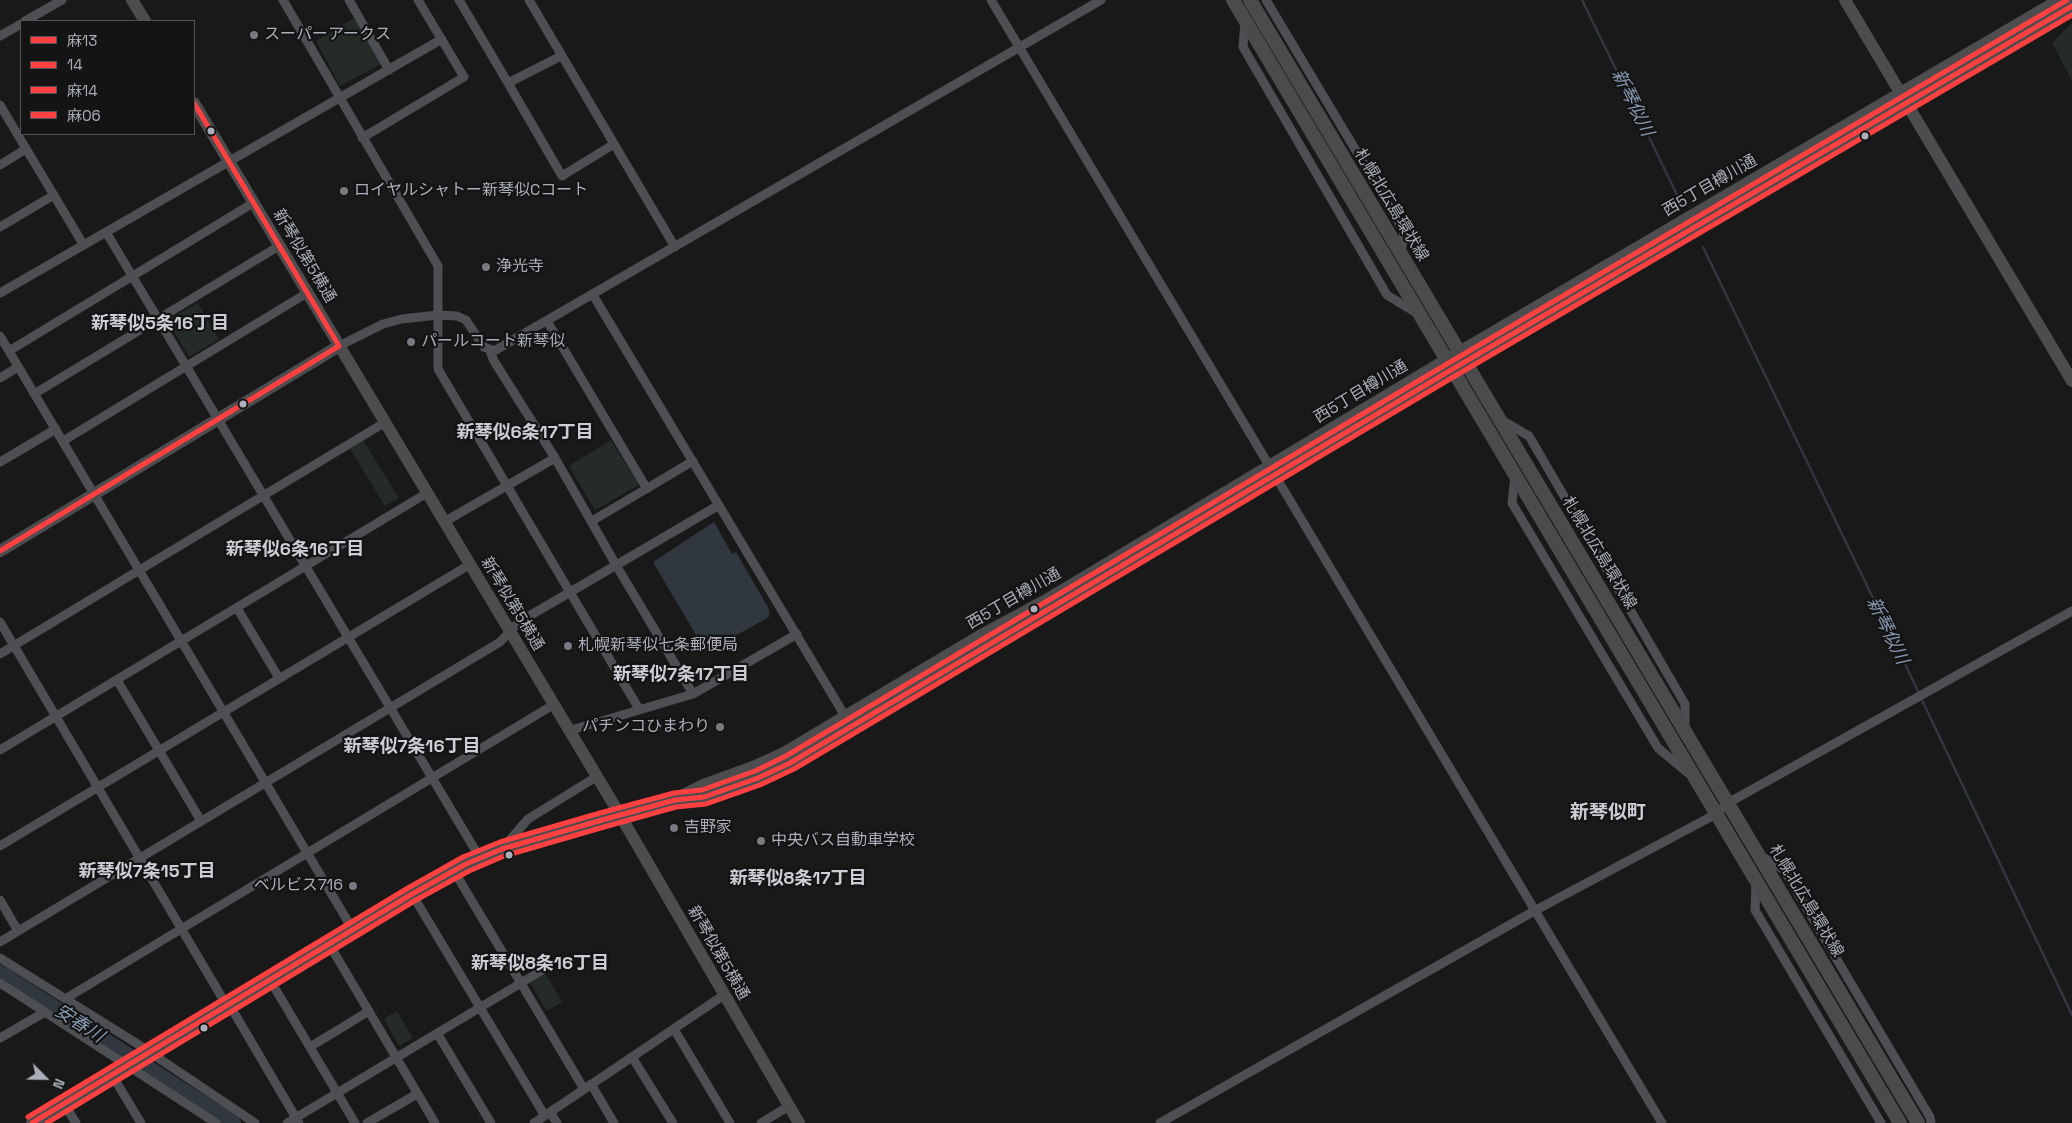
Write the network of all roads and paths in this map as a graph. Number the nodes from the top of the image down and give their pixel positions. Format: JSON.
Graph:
{"nodes":[{"id":1,"x":62,"y":0,"type":"edge"},
{"id":2,"x":132,"y":0,"type":"edge"},
{"id":3,"x":283,"y":0,"type":"edge"},
{"id":4,"x":349,"y":0,"type":"edge"},
{"id":5,"x":418,"y":0,"type":"edge"},
{"id":6,"x":459,"y":0,"type":"edge"},
{"id":7,"x":529,"y":0,"type":"edge"},
{"id":8,"x":991,"y":0,"type":"edge"},
{"id":9,"x":1102,"y":0,"type":"edge"},
{"id":10,"x":1232,"y":0,"type":"edge"},
{"id":11,"x":1250,"y":0,"type":"edge"},
{"id":12,"x":1266,"y":0,"type":"edge"},
{"id":13,"x":1845,"y":0,"type":"edge"},
{"id":14,"x":2059,"y":0,"type":"edge"},
{"id":15,"x":2072,"y":6,"type":"edge"},
{"id":16,"x":27,"y":20,"type":"edge"},
{"id":17,"x":144,"y":20,"type":"edge"},
{"id":18,"x":20,"y":25,"type":"edge"},
{"id":19,"x":0,"y":36,"type":"edge"},
{"id":20,"x":442,"y":39,"type":"junction"},
{"id":21,"x":1019,"y":47,"type":"junction"},
{"id":22,"x":562,"y":56,"type":"junction"},
{"id":23,"x":389,"y":70,"type":"junction"},
{"id":24,"x":508,"y":83,"type":"junction"},
{"id":25,"x":338,"y":98,"type":"junction"},
{"id":26,"x":1904,"y":98,"type":"junction"},
{"id":27,"x":0,"y":105,"type":"edge"},
{"id":28,"x":195,"y":105,"type":"edge"},
{"id":29,"x":362,"y":138,"type":"junction"},
{"id":30,"x":614,"y":144,"type":"junction"},
{"id":31,"x":26,"y":149,"type":"junction"},
{"id":32,"x":229,"y":162,"type":"junction"},
{"id":33,"x":0,"y":165,"type":"edge"},
{"id":34,"x":54,"y":195,"type":"junction"},
{"id":35,"x":253,"y":203,"type":"junction"},
{"id":36,"x":0,"y":227,"type":"edge"},
{"id":37,"x":106,"y":232,"type":"junction"},
{"id":38,"x":83,"y":244,"type":"junction"},
{"id":39,"x":279,"y":246,"type":"junction"},
{"id":40,"x":675,"y":247,"type":"junction"},
{"id":41,"x":1401,"y":255,"type":"junction"},
{"id":42,"x":133,"y":276,"type":"junction"},
{"id":43,"x":0,"y":293,"type":"edge"},
{"id":44,"x":307,"y":293,"type":"junction"},
{"id":45,"x":593,"y":295,"type":"junction"},
{"id":46,"x":438,"y":315,"type":"junction"},
{"id":47,"x":159,"y":320,"type":"junction"},
{"id":48,"x":547,"y":321,"type":"junction"},
{"id":49,"x":0,"y":336,"type":"edge"},
{"id":50,"x":339,"y":346,"type":"junction"},
{"id":51,"x":9,"y":351,"type":"junction"},
{"id":52,"x":490,"y":351,"type":"junction"},
{"id":53,"x":1462,"y":357,"type":"junction"},
{"id":54,"x":1449,"y":365,"type":"junction"},
{"id":55,"x":18,"y":367,"type":"junction"},
{"id":56,"x":187,"y":367,"type":"junction"},
{"id":57,"x":0,"y":378,"type":"edge"},
{"id":58,"x":2072,"y":381,"type":"edge"},
{"id":59,"x":34,"y":394,"type":"junction"},
{"id":60,"x":218,"y":420,"type":"junction"},
{"id":61,"x":384,"y":423,"type":"junction"},
{"id":62,"x":56,"y":430,"type":"junction"},
{"id":63,"x":63,"y":441,"type":"junction"},
{"id":64,"x":555,"y":458,"type":"junction"},
{"id":65,"x":693,"y":461,"type":"junction"},
{"id":66,"x":0,"y":462,"type":"edge"},
{"id":67,"x":1272,"y":471,"type":"junction"},
{"id":68,"x":507,"y":487,"type":"junction"},
{"id":69,"x":647,"y":489,"type":"junction"},
{"id":70,"x":426,"y":493,"type":"junction"},
{"id":71,"x":94,"y":494,"type":"junction"},
{"id":72,"x":263,"y":495,"type":"junction"},
{"id":73,"x":719,"y":505,"type":"junction"},
{"id":74,"x":592,"y":521,"type":"junction"},
{"id":75,"x":444,"y":522,"type":"junction"},
{"id":76,"x":0,"y":551,"type":"edge"},
{"id":77,"x":469,"y":565,"type":"junction"},
{"id":78,"x":616,"y":565,"type":"junction"},
{"id":79,"x":306,"y":566,"type":"junction"},
{"id":80,"x":139,"y":570,"type":"junction"},
{"id":81,"x":569,"y":593,"type":"junction"},
{"id":82,"x":237,"y":608,"type":"junction"},
{"id":83,"x":2072,"y":611,"type":"edge"},
{"id":84,"x":0,"y":622,"type":"edge"},
{"id":85,"x":509,"y":632,"type":"junction"},
{"id":86,"x":797,"y":634,"type":"junction"},
{"id":87,"x":348,"y":637,"type":"junction"},
{"id":88,"x":181,"y":641,"type":"junction"},
{"id":89,"x":14,"y":645,"type":"junction"},
{"id":90,"x":0,"y":654,"type":"edge"},
{"id":91,"x":279,"y":678,"type":"junction"},
{"id":92,"x":117,"y":680,"type":"junction"},
{"id":93,"x":693,"y":694,"type":"junction"},
{"id":94,"x":553,"y":705,"type":"junction"},
{"id":95,"x":391,"y":707,"type":"junction"},
{"id":96,"x":639,"y":709,"type":"junction"},
{"id":97,"x":223,"y":712,"type":"junction"},
{"id":98,"x":56,"y":717,"type":"junction"},
{"id":99,"x":848,"y":721,"type":"junction"},
{"id":100,"x":568,"y":731,"type":"junction"},
{"id":101,"x":0,"y":750,"type":"edge"},
{"id":102,"x":159,"y":750,"type":"junction"},
{"id":103,"x":596,"y":777,"type":"junction"},
{"id":104,"x":432,"y":779,"type":"junction"},
{"id":105,"x":265,"y":782,"type":"junction"},
{"id":106,"x":98,"y":787,"type":"junction"},
{"id":107,"x":1728,"y":803,"type":"junction"},
{"id":108,"x":1716,"y":814,"type":"junction"},
{"id":109,"x":620,"y":816,"type":"junction"},
{"id":110,"x":202,"y":821,"type":"junction"},
{"id":111,"x":0,"y":846,"type":"edge"},
{"id":112,"x":502,"y":849,"type":"junction"},
{"id":113,"x":307,"y":854,"type":"junction"},
{"id":114,"x":1758,"y":854,"type":"junction"},
{"id":115,"x":140,"y":858,"type":"junction"},
{"id":116,"x":480,"y":858,"type":"junction"},
{"id":117,"x":454,"y":871,"type":"junction"},
{"id":118,"x":1756,"y":881,"type":"junction"},
{"id":119,"x":412,"y":894,"type":"junction"},
{"id":120,"x":0,"y":900,"type":"edge"},
{"id":121,"x":1536,"y":910,"type":"junction"},
{"id":122,"x":182,"y":928,"type":"junction"},
{"id":123,"x":353,"y":930,"type":"junction"},
{"id":124,"x":18,"y":931,"type":"junction"},
{"id":125,"x":0,"y":942,"type":"edge"},
{"id":126,"x":329,"y":944,"type":"junction"},
{"id":127,"x":0,"y":958,"type":"edge"},
{"id":128,"x":541,"y":971,"type":"dead end"},
{"id":129,"x":270,"y":980,"type":"junction"},
{"id":130,"x":0,"y":983,"type":"edge"},
{"id":131,"x":521,"y":984,"type":"junction"},
{"id":132,"x":724,"y":995,"type":"junction"},
{"id":133,"x":65,"y":999,"type":"junction"},
{"id":134,"x":228,"y":1005,"type":"junction"},
{"id":135,"x":480,"y":1007,"type":"junction"},
{"id":136,"x":369,"y":1011,"type":"junction"},
{"id":137,"x":45,"y":1012,"type":"junction"},
{"id":138,"x":674,"y":1029,"type":"junction"},
{"id":139,"x":437,"y":1033,"type":"junction"},
{"id":140,"x":0,"y":1038,"type":"edge"},
{"id":141,"x":310,"y":1047,"type":"junction"},
{"id":142,"x":146,"y":1054,"type":"junction"},
{"id":143,"x":396,"y":1057,"type":"junction"},
{"id":144,"x":632,"y":1057,"type":"junction"},
{"id":145,"x":130,"y":1064,"type":"junction"},
{"id":146,"x":112,"y":1075,"type":"junction"},
{"id":147,"x":588,"y":1087,"type":"junction"},
{"id":148,"x":337,"y":1093,"type":"junction"},
{"id":149,"x":417,"y":1094,"type":"junction"},
{"id":150,"x":64,"y":1104,"type":"junction"},
{"id":151,"x":789,"y":1106,"type":"junction"},
{"id":152,"x":547,"y":1114,"type":"junction"},
{"id":153,"x":297,"y":1120,"type":"edge"},
{"id":154,"x":32,"y":1123,"type":"edge"},
{"id":155,"x":76,"y":1123,"type":"edge"},
{"id":156,"x":141,"y":1123,"type":"edge"},
{"id":157,"x":216,"y":1123,"type":"edge"},
{"id":158,"x":255,"y":1123,"type":"edge"},
{"id":159,"x":287,"y":1123,"type":"edge"},
{"id":160,"x":355,"y":1123,"type":"edge"},
{"id":161,"x":367,"y":1123,"type":"edge"},
{"id":162,"x":435,"y":1123,"type":"edge"},
{"id":163,"x":491,"y":1123,"type":"edge"},
{"id":164,"x":534,"y":1123,"type":"edge"},
{"id":165,"x":557,"y":1123,"type":"edge"},
{"id":166,"x":614,"y":1123,"type":"edge"},
{"id":167,"x":673,"y":1123,"type":"edge"},
{"id":168,"x":730,"y":1123,"type":"edge"},
{"id":169,"x":761,"y":1123,"type":"edge"},
{"id":170,"x":799,"y":1123,"type":"edge"},
{"id":171,"x":1160,"y":1123,"type":"edge"},
{"id":172,"x":1662,"y":1123,"type":"edge"},
{"id":173,"x":1881,"y":1123,"type":"edge"},
{"id":174,"x":1900,"y":1123,"type":"edge"},
{"id":175,"x":1918,"y":1123,"type":"edge"},
{"id":176,"x":1931,"y":1123,"type":"edge"}],
"edges":[{"from":1,"to":16,"type":"street"},
{"from":2,"to":17,"type":"main road"},
{"from":3,"to":25,"type":"street"},
{"from":4,"to":23,"type":"street"},
{"from":5,"to":20,"type":"street"},
{"from":6,"to":24,"type":"street"},
{"from":7,"to":22,"type":"street"},
{"from":8,"to":21,"type":"street"},
{"from":9,"to":21,"type":"street"},
{"from":10,"to":54,"type":"main road","name":"札幌北広島環状線"},
{"from":11,"to":41,"type":"main road","name":"札幌北広島環状線"},
{"from":12,"to":41,"type":"street"},
{"from":13,"to":26,"type":"main road"},
{"from":14,"to":26,"type":"main road","name":"西5丁目樽川通"},
{"from":15,"to":26,"type":"main road","name":"西5丁目樽川通"},
{"from":18,"to":19,"type":"street"},
{"from":20,"to":23,"type":"street"},
{"from":20,"to":29,"type":"street"},
{"from":21,"to":40,"type":"street"},
{"from":21,"to":67,"type":"street"},
{"from":22,"to":24,"type":"street"},
{"from":22,"to":30,"type":"street"},
{"from":23,"to":25,"type":"street"},
{"from":24,"to":30,"type":"street"},
{"from":25,"to":29,"type":"street"},
{"from":25,"to":32,"type":"street"},
{"from":26,"to":53,"type":"main road","name":"西5丁目樽川通"},
{"from":26,"to":58,"type":"main road"},
{"from":27,"to":31,"type":"street"},
{"from":28,"to":32,"type":"main road","name":"新琴似第5横通"},
{"from":29,"to":46,"type":"street"},
{"from":30,"to":40,"type":"street"},
{"from":31,"to":33,"type":"street"},
{"from":31,"to":34,"type":"street"},
{"from":32,"to":35,"type":"main road","name":"新琴似第5横通"},
{"from":32,"to":37,"type":"street"},
{"from":34,"to":36,"type":"street"},
{"from":34,"to":38,"type":"street"},
{"from":35,"to":39,"type":"main road","name":"新琴似第5横通"},
{"from":35,"to":42,"type":"street"},
{"from":37,"to":38,"type":"street"},
{"from":37,"to":42,"type":"street"},
{"from":38,"to":43,"type":"street"},
{"from":39,"to":44,"type":"main road","name":"新琴似第5横通"},
{"from":39,"to":47,"type":"street"},
{"from":40,"to":45,"type":"street"},
{"from":41,"to":53,"type":"main road","name":"札幌北広島環状線"},
{"from":42,"to":47,"type":"street"},
{"from":42,"to":51,"type":"street"},
{"from":44,"to":50,"type":"main road","name":"新琴似第5横通"},
{"from":44,"to":56,"type":"street"},
{"from":45,"to":48,"type":"street"},
{"from":45,"to":65,"type":"street"},
{"from":46,"to":50,"type":"street"},
{"from":46,"to":52,"type":"street"},
{"from":46,"to":68,"type":"street"},
{"from":47,"to":56,"type":"street"},
{"from":47,"to":59,"type":"street"},
{"from":48,"to":52,"type":"street"},
{"from":48,"to":69,"type":"street"},
{"from":49,"to":51,"type":"street"},
{"from":50,"to":60,"type":"main road"},
{"from":50,"to":61,"type":"main road","name":"新琴似第5横通"},
{"from":51,"to":55,"type":"street"},
{"from":52,"to":64,"type":"street"},
{"from":53,"to":54,"type":"main road","name":"西5丁目樽川通"},
{"from":53,"to":107,"type":"main road","name":"札幌北広島環状線"},
{"from":54,"to":67,"type":"main road","name":"西5丁目樽川通"},
{"from":54,"to":108,"type":"main road","name":"札幌北広島環状線"},
{"from":55,"to":57,"type":"street"},
{"from":55,"to":59,"type":"street"},
{"from":56,"to":60,"type":"street"},
{"from":56,"to":63,"type":"street"},
{"from":59,"to":62,"type":"street"},
{"from":60,"to":71,"type":"main road"},
{"from":60,"to":72,"type":"street"},
{"from":61,"to":70,"type":"main road","name":"新琴似第5横通"},
{"from":61,"to":72,"type":"street"},
{"from":62,"to":63,"type":"street"},
{"from":62,"to":66,"type":"street"},
{"from":63,"to":71,"type":"street"},
{"from":64,"to":68,"type":"street"},
{"from":64,"to":74,"type":"street"},
{"from":65,"to":69,"type":"street"},
{"from":65,"to":73,"type":"street"},
{"from":67,"to":99,"type":"main road","name":"西5丁目樽川通"},
{"from":67,"to":121,"type":"street"},
{"from":68,"to":75,"type":"street"},
{"from":68,"to":81,"type":"street"},
{"from":69,"to":74,"type":"street"},
{"from":70,"to":75,"type":"main road","name":"新琴似第5横通"},
{"from":70,"to":79,"type":"street"},
{"from":71,"to":76,"type":"main road"},
{"from":71,"to":80,"type":"street"},
{"from":72,"to":79,"type":"street"},
{"from":72,"to":80,"type":"street"},
{"from":73,"to":78,"type":"street"},
{"from":73,"to":86,"type":"street"},
{"from":74,"to":78,"type":"street"},
{"from":75,"to":77,"type":"main road","name":"新琴似第5横通"},
{"from":77,"to":85,"type":"main road","name":"新琴似第5横通"},
{"from":77,"to":87,"type":"street"},
{"from":78,"to":81,"type":"street"},
{"from":78,"to":93,"type":"street"},
{"from":79,"to":82,"type":"street"},
{"from":79,"to":87,"type":"street"},
{"from":80,"to":88,"type":"street"},
{"from":80,"to":89,"type":"street"},
{"from":81,"to":85,"type":"street"},
{"from":81,"to":96,"type":"street"},
{"from":82,"to":88,"type":"street"},
{"from":82,"to":91,"type":"street"},
{"from":83,"to":107,"type":"street"},
{"from":84,"to":89,"type":"street"},
{"from":85,"to":94,"type":"main road","name":"新琴似第5横通"},
{"from":85,"to":95,"type":"street"},
{"from":86,"to":93,"type":"street"},
{"from":86,"to":99,"type":"street"},
{"from":87,"to":91,"type":"street"},
{"from":87,"to":95,"type":"street"},
{"from":88,"to":92,"type":"street"},
{"from":88,"to":97,"type":"street"},
{"from":89,"to":90,"type":"street"},
{"from":89,"to":98,"type":"street"},
{"from":91,"to":97,"type":"street"},
{"from":92,"to":98,"type":"street"},
{"from":92,"to":102,"type":"street"},
{"from":93,"to":96,"type":"street"},
{"from":94,"to":100,"type":"main road","name":"新琴似第5横通"},
{"from":94,"to":104,"type":"street"},
{"from":95,"to":104,"type":"street"},
{"from":95,"to":105,"type":"street"},
{"from":96,"to":100,"type":"street"},
{"from":97,"to":102,"type":"street"},
{"from":97,"to":105,"type":"street"},
{"from":98,"to":101,"type":"street"},
{"from":98,"to":106,"type":"street"},
{"from":99,"to":109,"type":"main road","name":"西5丁目樽川通"},
{"from":100,"to":103,"type":"main road","name":"新琴似第5横通"},
{"from":102,"to":106,"type":"street"},
{"from":102,"to":110,"type":"street"},
{"from":103,"to":109,"type":"main road","name":"新琴似第5横通"},
{"from":103,"to":112,"type":"street"},
{"from":104,"to":113,"type":"street"},
{"from":104,"to":116,"type":"street"},
{"from":105,"to":110,"type":"street"},
{"from":105,"to":113,"type":"street"},
{"from":106,"to":111,"type":"street"},
{"from":106,"to":115,"type":"street"},
{"from":107,"to":108,"type":"street"},
{"from":107,"to":114,"type":"main road","name":"札幌北広島環状線"},
{"from":108,"to":118,"type":"main road","name":"札幌北広島環状線"},
{"from":108,"to":121,"type":"street"},
{"from":109,"to":112,"type":"main road","name":"西5丁目樽川通"},
{"from":109,"to":132,"type":"main road","name":"新琴似第5横通"},
{"from":110,"to":115,"type":"street"},
{"from":112,"to":116,"type":"main road","name":"西5丁目樽川通"},
{"from":113,"to":122,"type":"street"},
{"from":113,"to":123,"type":"street"},
{"from":114,"to":175,"type":"main road","name":"札幌北広島環状線"},
{"from":114,"to":176,"type":"street"},
{"from":115,"to":122,"type":"street"},
{"from":115,"to":124,"type":"street"},
{"from":116,"to":117,"type":"main road","name":"西5丁目樽川通"},
{"from":117,"to":119,"type":"main road","name":"西5丁目樽川通"},
{"from":117,"to":131,"type":"street"},
{"from":118,"to":173,"type":"street"},
{"from":118,"to":174,"type":"main road","name":"札幌北広島環状線"},
{"from":119,"to":123,"type":"main road","name":"西5丁目樽川通"},
{"from":119,"to":135,"type":"street"},
{"from":120,"to":124,"type":"street"},
{"from":121,"to":171,"type":"street"},
{"from":121,"to":172,"type":"street"},
{"from":122,"to":133,"type":"street"},
{"from":122,"to":134,"type":"street"},
{"from":123,"to":126,"type":"main road","name":"西5丁目樽川通"},
{"from":124,"to":125,"type":"street"},
{"from":126,"to":129,"type":"main road","name":"西5丁目樽川通"},
{"from":126,"to":136,"type":"street"},
{"from":127,"to":133,"type":"street"},
{"from":128,"to":131,"type":"street"},
{"from":129,"to":134,"type":"main road","name":"西5丁目樽川通"},
{"from":129,"to":141,"type":"street"},
{"from":130,"to":137,"type":"street"},
{"from":131,"to":135,"type":"street"},
{"from":131,"to":147,"type":"street"},
{"from":132,"to":138,"type":"street"},
{"from":132,"to":151,"type":"main road","name":"新琴似第5横通"},
{"from":133,"to":142,"type":"street"},
{"from":134,"to":142,"type":"main road","name":"西5丁目樽川通"},
{"from":134,"to":153,"type":"street"},
{"from":135,"to":139,"type":"street"},
{"from":135,"to":152,"type":"street"},
{"from":136,"to":141,"type":"street"},
{"from":136,"to":143,"type":"street"},
{"from":137,"to":140,"type":"street"},
{"from":137,"to":145,"type":"street"},
{"from":138,"to":144,"type":"street"},
{"from":138,"to":168,"type":"street"},
{"from":139,"to":143,"type":"street"},
{"from":139,"to":163,"type":"street"},
{"from":141,"to":148,"type":"street"},
{"from":142,"to":145,"type":"main road","name":"西5丁目樽川通"},
{"from":142,"to":158,"type":"street"},
{"from":143,"to":148,"type":"street"},
{"from":143,"to":149,"type":"street"},
{"from":144,"to":147,"type":"street"},
{"from":144,"to":167,"type":"street"},
{"from":145,"to":146,"type":"main road","name":"西5丁目樽川通"},
{"from":145,"to":157,"type":"street"},
{"from":146,"to":150,"type":"main road","name":"西5丁目樽川通"},
{"from":146,"to":156,"type":"street"},
{"from":147,"to":152,"type":"street"},
{"from":147,"to":166,"type":"street"},
{"from":148,"to":153,"type":"street"},
{"from":148,"to":160,"type":"street"},
{"from":149,"to":161,"type":"street"},
{"from":149,"to":162,"type":"street"},
{"from":150,"to":154,"type":"main road","name":"西5丁目樽川通"},
{"from":150,"to":155,"type":"street"},
{"from":151,"to":169,"type":"street"},
{"from":151,"to":170,"type":"main road","name":"新琴似第5横通"},
{"from":152,"to":164,"type":"street"},
{"from":152,"to":165,"type":"street"},
{"from":153,"to":159,"type":"street"}]}
